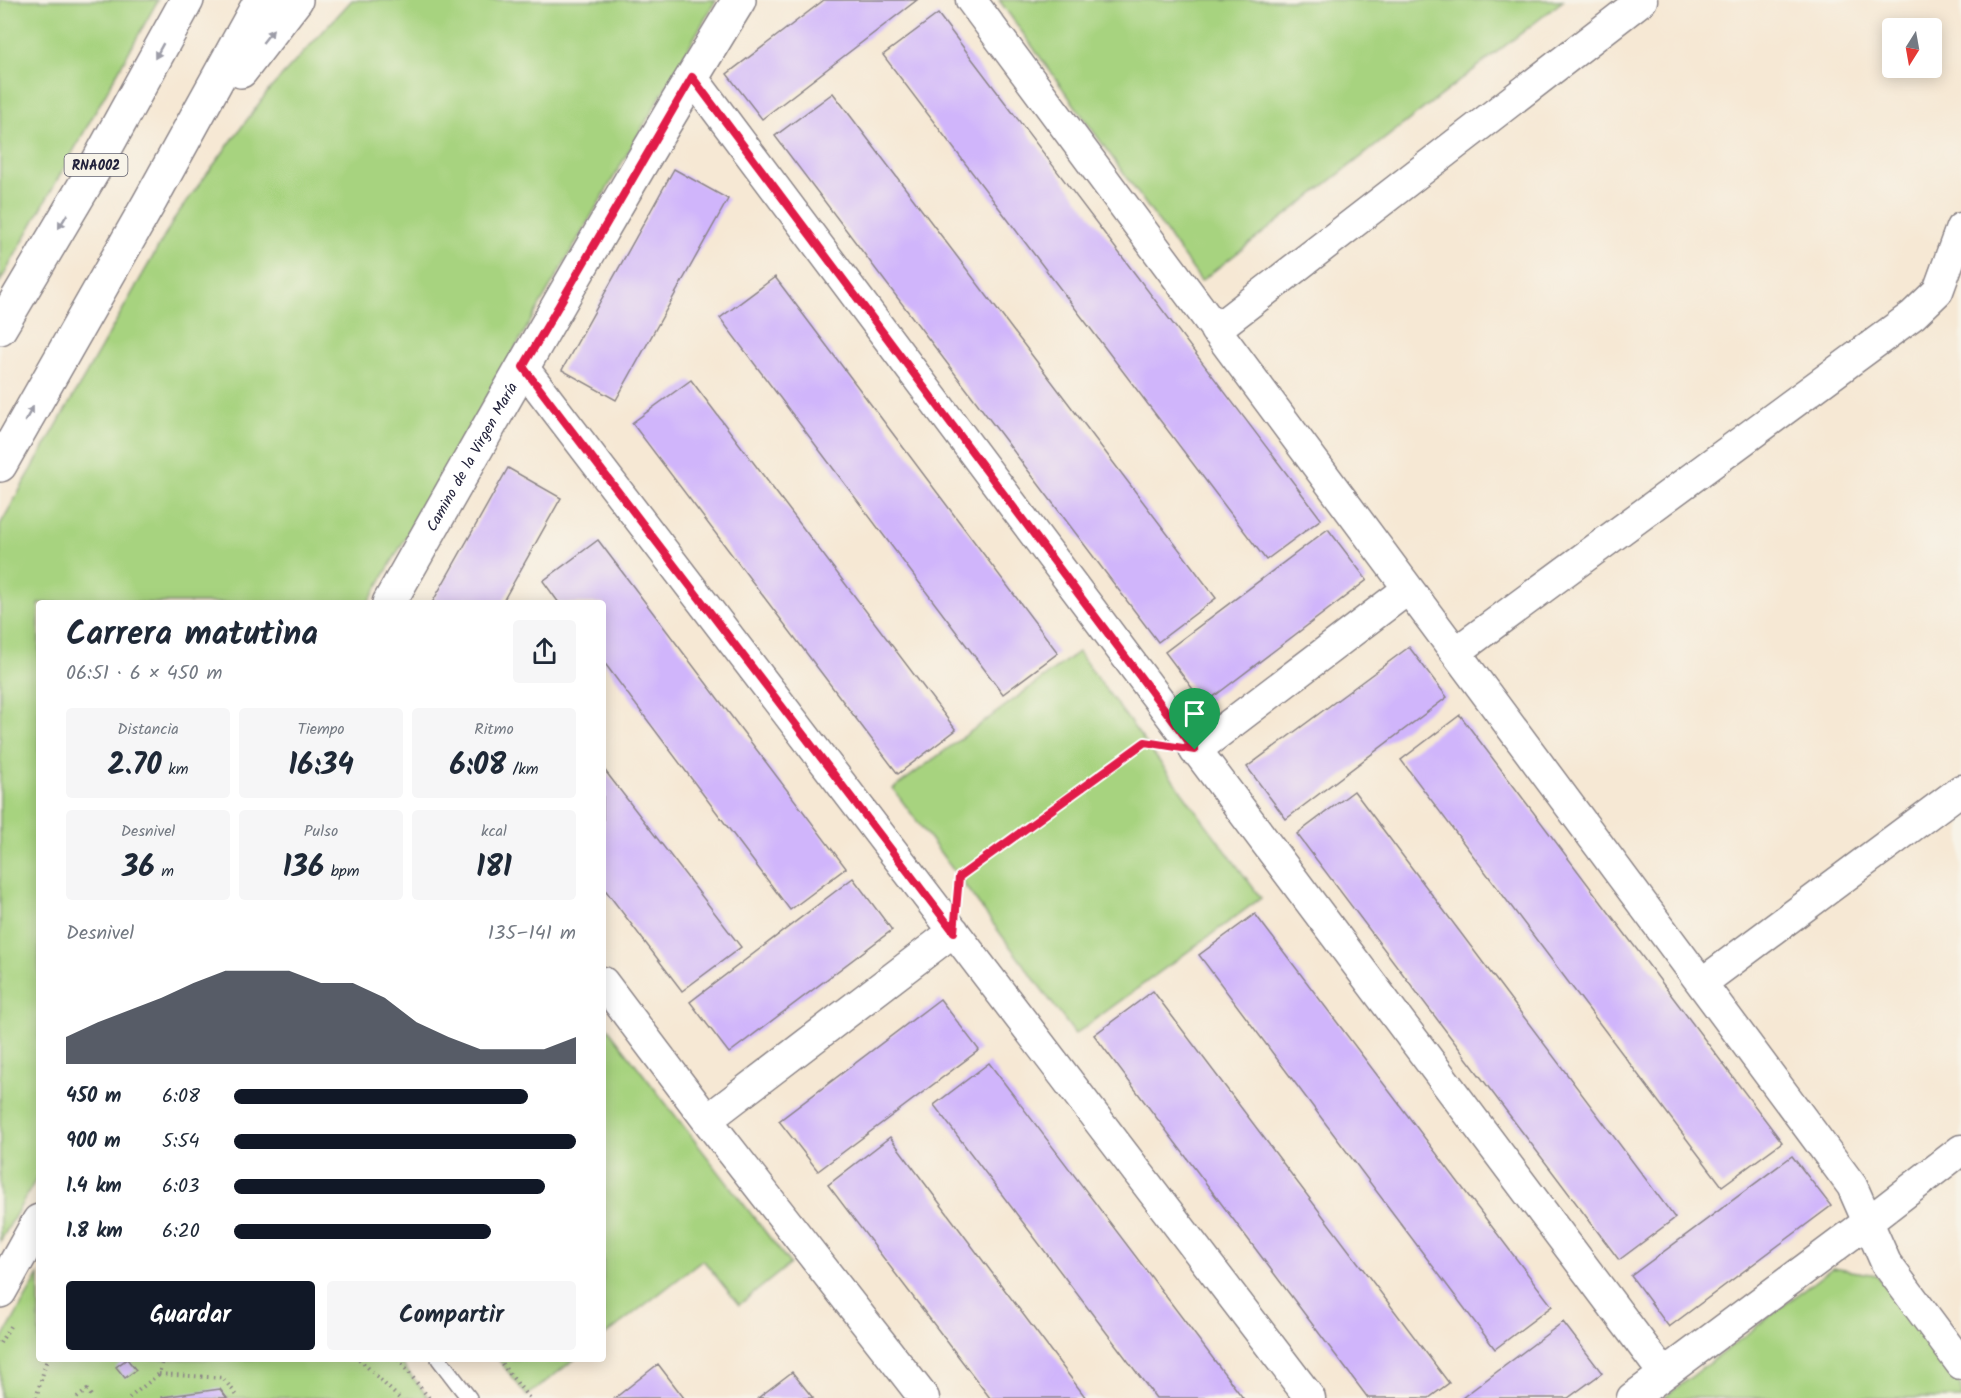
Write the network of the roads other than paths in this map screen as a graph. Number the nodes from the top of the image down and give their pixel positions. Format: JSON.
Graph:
{"nodes":[{"id":1,"x":187,"y":0,"type":"edge"},
{"id":2,"x":261,"y":0,"type":"edge"},
{"id":3,"x":296,"y":0,"type":"edge"},
{"id":4,"x":739,"y":0,"type":"edge"},
{"id":5,"x":971,"y":0,"type":"edge"},
{"id":6,"x":1642,"y":0,"type":"edge"},
{"id":7,"x":692,"y":77,"type":"junction"},
{"id":8,"x":149,"y":203,"type":"junction"},
{"id":9,"x":1961,"y":228,"type":"edge"},
{"id":10,"x":0,"y":328,"type":"edge"},
{"id":11,"x":1215,"y":330,"type":"junction"},
{"id":12,"x":523,"y":367,"type":"junction"},
{"id":13,"x":0,"y":465,"type":"edge"},
{"id":14,"x":1408,"y":589,"type":"junction"},
{"id":15,"x":390,"y":600,"type":"edge"},
{"id":16,"x":1456,"y":652,"type":"junction"},
{"id":17,"x":1195,"y":750,"type":"junction"},
{"id":18,"x":1961,"y":790,"type":"edge"},
{"id":19,"x":954,"y":932,"type":"junction"},
{"id":20,"x":1702,"y":983,"type":"junction"},
{"id":21,"x":606,"y":986,"type":"edge"},
{"id":22,"x":707,"y":1120,"type":"junction"},
{"id":23,"x":1961,"y":1150,"type":"edge"},
{"id":24,"x":1868,"y":1222,"type":"junction"},
{"id":25,"x":36,"y":1226,"type":"edge"},
{"id":26,"x":0,"y":1291,"type":"edge"},
{"id":27,"x":441,"y":1362,"type":"edge"},
{"id":28,"x":1961,"y":1364,"type":"edge"},
{"id":29,"x":1664,"y":1374,"type":"junction"},
{"id":30,"x":469,"y":1398,"type":"edge"},
{"id":31,"x":924,"y":1398,"type":"edge"},
{"id":32,"x":1310,"y":1398,"type":"edge"},
{"id":33,"x":1632,"y":1398,"type":"edge"}],
"edges":[{"from":1,"to":10,"type":"main road","number":"RNA002","one_way":true},
{"from":2,"to":8,"type":"main road"},
{"from":8,"to":3,"type":"main road","one_way":true},
{"from":4,"to":7,"type":"main road","name":"Camino de la Virgen María"},
{"from":5,"to":11,"type":"street"},
{"from":6,"to":11,"type":"street"},
{"from":7,"to":12,"type":"main road","name":"Camino de la Virgen María"},
{"from":7,"to":17,"type":"street"},
{"from":13,"to":8,"type":"main road","one_way":true},
{"from":9,"to":16,"type":"street"},
{"from":11,"to":14,"type":"street"},
{"from":12,"to":15,"type":"main road","name":"Camino de la Virgen María"},
{"from":12,"to":19,"type":"street"},
{"from":14,"to":16,"type":"street"},
{"from":14,"to":17,"type":"street"},
{"from":16,"to":20,"type":"street"},
{"from":17,"to":29,"type":"street"},
{"from":18,"to":20,"type":"street"},
{"from":19,"to":22,"type":"street"},
{"from":19,"to":32,"type":"street"},
{"from":20,"to":24,"type":"street"},
{"from":21,"to":22,"type":"street"},
{"from":22,"to":31,"type":"street"},
{"from":23,"to":24,"type":"street"},
{"from":24,"to":28,"type":"street"},
{"from":24,"to":29,"type":"street"},
{"from":25,"to":26,"type":"main road"},
{"from":27,"to":30,"type":"lane"},
{"from":29,"to":33,"type":"street"}]}
